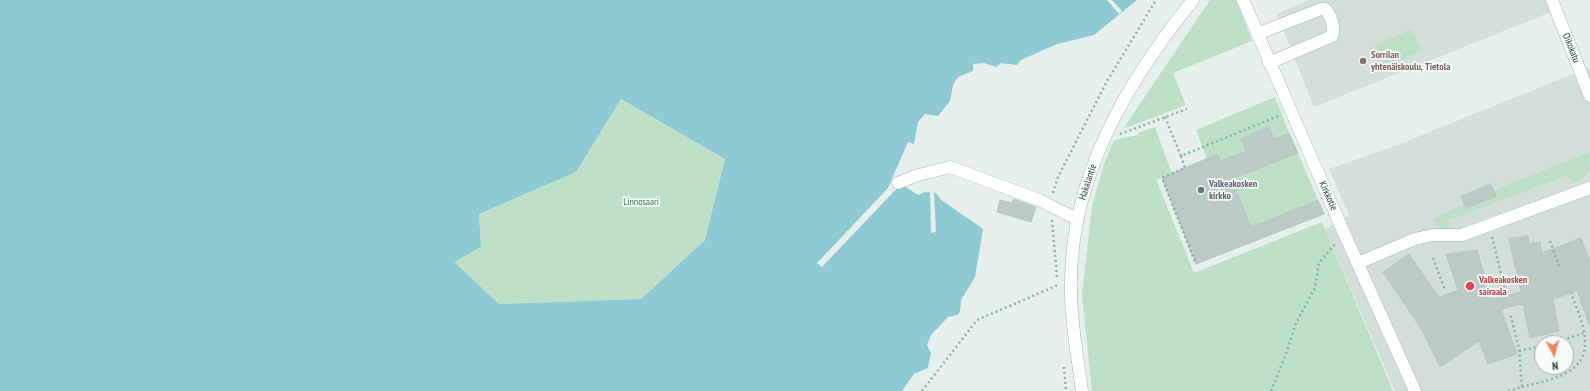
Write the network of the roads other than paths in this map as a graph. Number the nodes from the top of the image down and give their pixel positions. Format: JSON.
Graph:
{"nodes":[{"id":1,"x":1193,"y":0,"type":"edge"},
{"id":2,"x":1243,"y":0,"type":"edge"},
{"id":3,"x":1552,"y":0,"type":"edge"},
{"id":4,"x":1257,"y":34,"type":"junction"},
{"id":5,"x":1269,"y":63,"type":"junction"},
{"id":6,"x":1590,"y":96,"type":"edge"},
{"id":7,"x":898,"y":183,"type":"dead end"},
{"id":8,"x":1590,"y":188,"type":"edge"},
{"id":9,"x":1077,"y":219,"type":"junction"},
{"id":10,"x":1358,"y":263,"type":"junction"},
{"id":11,"x":1082,"y":391,"type":"edge"},
{"id":12,"x":1415,"y":391,"type":"edge"}],
"edges":[{"from":1,"to":9,"type":"street","name":"Hakalantie"},
{"from":2,"to":4,"type":"street","name":"Kirkkotie"},
{"from":3,"to":6,"type":"street","name":"Oikokatu"},
{"from":4,"to":5,"type":"street","name":"Kirkkotie"},
{"from":4,"to":5,"type":"street"},
{"from":5,"to":10,"type":"street","name":"Kirkkotie"},
{"from":7,"to":9,"type":"street"},
{"from":8,"to":10,"type":"street"},
{"from":9,"to":11,"type":"street","name":"Hakalantie"},
{"from":10,"to":12,"type":"street","name":"Kirkkotie"}]}
